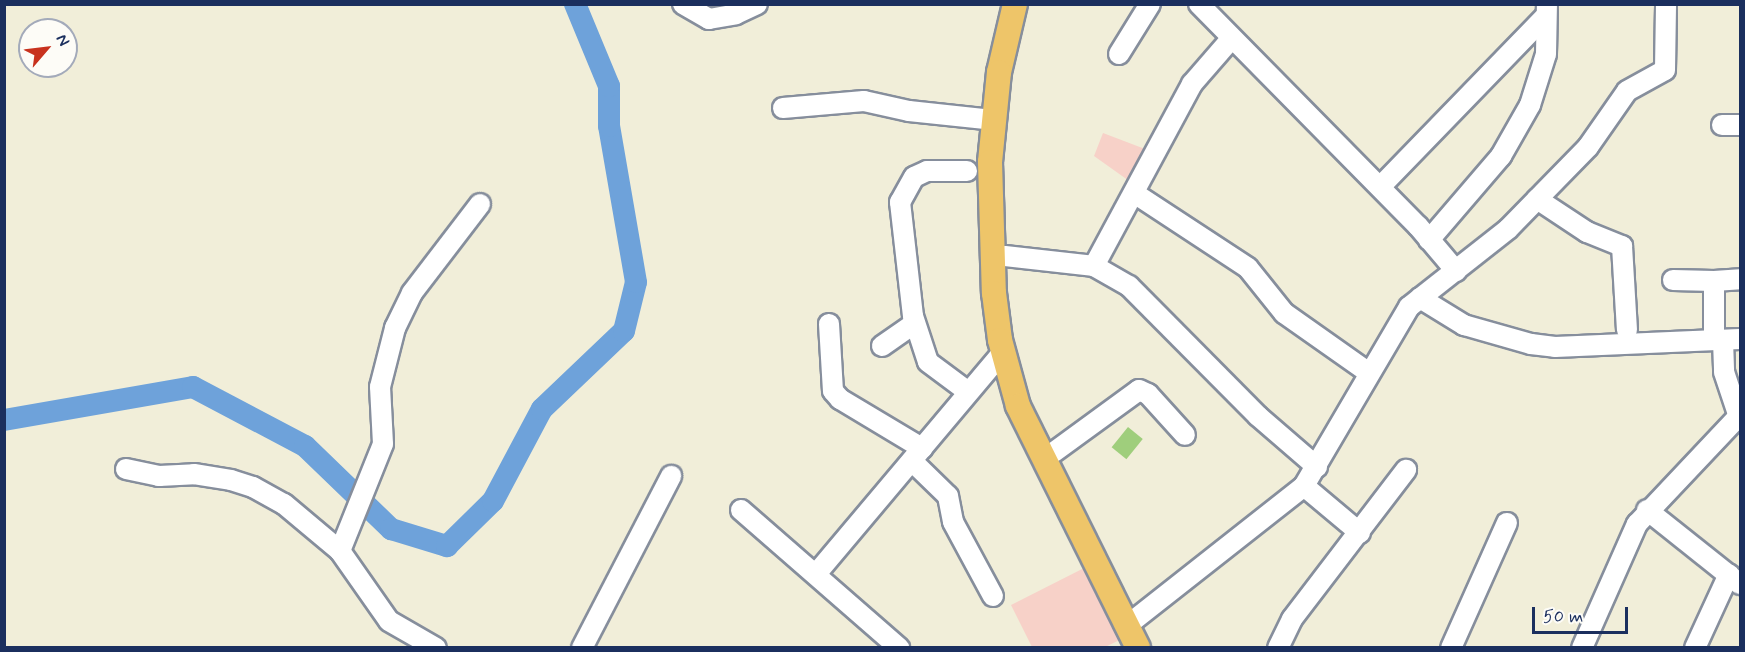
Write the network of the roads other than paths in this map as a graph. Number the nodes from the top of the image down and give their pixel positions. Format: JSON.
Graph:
{"nodes":[{"id":1,"x":683,"y":4,"type":"edge"},
{"id":2,"x":757,"y":4,"type":"edge"},
{"id":3,"x":1015,"y":4,"type":"edge"},
{"id":4,"x":1032,"y":4,"type":"edge"},
{"id":5,"x":1150,"y":4,"type":"edge"},
{"id":6,"x":1666,"y":4,"type":"edge"},
{"id":7,"x":1200,"y":5,"type":"edge"},
{"id":8,"x":1547,"y":10,"type":"edge"},
{"id":9,"x":1231,"y":39,"type":"junction"},
{"id":10,"x":1119,"y":54,"type":"dead end"},
{"id":11,"x":783,"y":108,"type":"dead end"},
{"id":12,"x":993,"y":120,"type":"junction"},
{"id":13,"x":967,"y":171,"type":"dead end"},
{"id":14,"x":1380,"y":187,"type":"junction"},
{"id":15,"x":1134,"y":193,"type":"junction"},
{"id":16,"x":1537,"y":199,"type":"junction"},
{"id":17,"x":480,"y":204,"type":"dead end"},
{"id":18,"x":1429,"y":240,"type":"junction"},
{"id":19,"x":1005,"y":256,"type":"junction"},
{"id":20,"x":1094,"y":266,"type":"junction"},
{"id":21,"x":1456,"y":271,"type":"junction"},
{"id":22,"x":1740,"y":279,"type":"edge"},
{"id":23,"x":1672,"y":280,"type":"dead end"},
{"id":24,"x":1714,"y":281,"type":"junction"},
{"id":25,"x":1420,"y":298,"type":"junction"},
{"id":26,"x":915,"y":323,"type":"junction"},
{"id":27,"x":829,"y":324,"type":"dead end"},
{"id":28,"x":1627,"y":330,"type":"dead end"},
{"id":29,"x":1726,"y":339,"type":"edge"},
{"id":30,"x":882,"y":346,"type":"dead end"},
{"id":31,"x":1003,"y":352,"type":"junction"},
{"id":32,"x":1369,"y":373,"type":"junction"},
{"id":33,"x":967,"y":391,"type":"junction"},
{"id":34,"x":1739,"y":419,"type":"edge"},
{"id":35,"x":1185,"y":435,"type":"dead end"},
{"id":36,"x":1054,"y":452,"type":"junction"},
{"id":37,"x":917,"y":454,"type":"junction"},
{"id":38,"x":1317,"y":467,"type":"junction"},
{"id":39,"x":126,"y":469,"type":"dead end"},
{"id":40,"x":1406,"y":470,"type":"dead end"},
{"id":41,"x":670,"y":476,"type":"dead end"},
{"id":42,"x":1304,"y":486,"type":"junction"},
{"id":43,"x":741,"y":510,"type":"dead end"},
{"id":44,"x":1647,"y":510,"type":"junction"},
{"id":45,"x":1508,"y":523,"type":"dead end"},
{"id":46,"x":1360,"y":533,"type":"junction"},
{"id":47,"x":340,"y":551,"type":"junction"},
{"id":48,"x":816,"y":574,"type":"junction"},
{"id":49,"x":1735,"y":579,"type":"edge"},
{"id":50,"x":993,"y":596,"type":"dead end"},
{"id":51,"x":1135,"y":640,"type":"edge"},
{"id":52,"x":436,"y":648,"type":"edge"},
{"id":53,"x":582,"y":648,"type":"edge"},
{"id":54,"x":899,"y":648,"type":"edge"},
{"id":55,"x":1278,"y":648,"type":"edge"},
{"id":56,"x":1451,"y":648,"type":"edge"},
{"id":57,"x":1582,"y":648,"type":"edge"},
{"id":58,"x":1695,"y":648,"type":"edge"}],
"edges":[{"from":1,"to":2,"type":"street"},
{"from":3,"to":12,"type":"main road"},
{"from":4,"to":19,"type":"main road"},
{"from":5,"to":10,"type":"street"},
{"from":6,"to":16,"type":"street"},
{"from":7,"to":9,"type":"street"},
{"from":8,"to":14,"type":"street"},
{"from":8,"to":18,"type":"street"},
{"from":9,"to":14,"type":"street"},
{"from":9,"to":15,"type":"street"},
{"from":11,"to":12,"type":"street"},
{"from":12,"to":31,"type":"main road"},
{"from":13,"to":26,"type":"street"},
{"from":14,"to":18,"type":"street"},
{"from":15,"to":20,"type":"street"},
{"from":15,"to":32,"type":"street"},
{"from":16,"to":21,"type":"street"},
{"from":16,"to":28,"type":"street"},
{"from":17,"to":47,"type":"street"},
{"from":18,"to":21,"type":"street"},
{"from":19,"to":20,"type":"street"},
{"from":19,"to":36,"type":"main road"},
{"from":20,"to":38,"type":"street"},
{"from":21,"to":25,"type":"street"},
{"from":22,"to":24,"type":"street"},
{"from":23,"to":24,"type":"street"},
{"from":24,"to":29,"type":"street"},
{"from":25,"to":29,"type":"street"},
{"from":25,"to":32,"type":"street"},
{"from":26,"to":30,"type":"street"},
{"from":26,"to":33,"type":"street"},
{"from":27,"to":37,"type":"street"},
{"from":29,"to":34,"type":"street"},
{"from":31,"to":33,"type":"street"},
{"from":31,"to":51,"type":"main road"},
{"from":32,"to":38,"type":"street"},
{"from":33,"to":37,"type":"street"},
{"from":34,"to":44,"type":"street"},
{"from":35,"to":36,"type":"street"},
{"from":36,"to":51,"type":"main road"},
{"from":37,"to":48,"type":"street"},
{"from":37,"to":50,"type":"street"},
{"from":38,"to":42,"type":"street"},
{"from":39,"to":47,"type":"street"},
{"from":40,"to":46,"type":"street"},
{"from":41,"to":53,"type":"street"},
{"from":42,"to":46,"type":"street"},
{"from":42,"to":51,"type":"street"},
{"from":43,"to":48,"type":"street"},
{"from":44,"to":49,"type":"street"},
{"from":44,"to":57,"type":"street"},
{"from":45,"to":56,"type":"street"},
{"from":46,"to":55,"type":"street"},
{"from":47,"to":52,"type":"street"},
{"from":48,"to":54,"type":"street"},
{"from":49,"to":58,"type":"street"}]}
